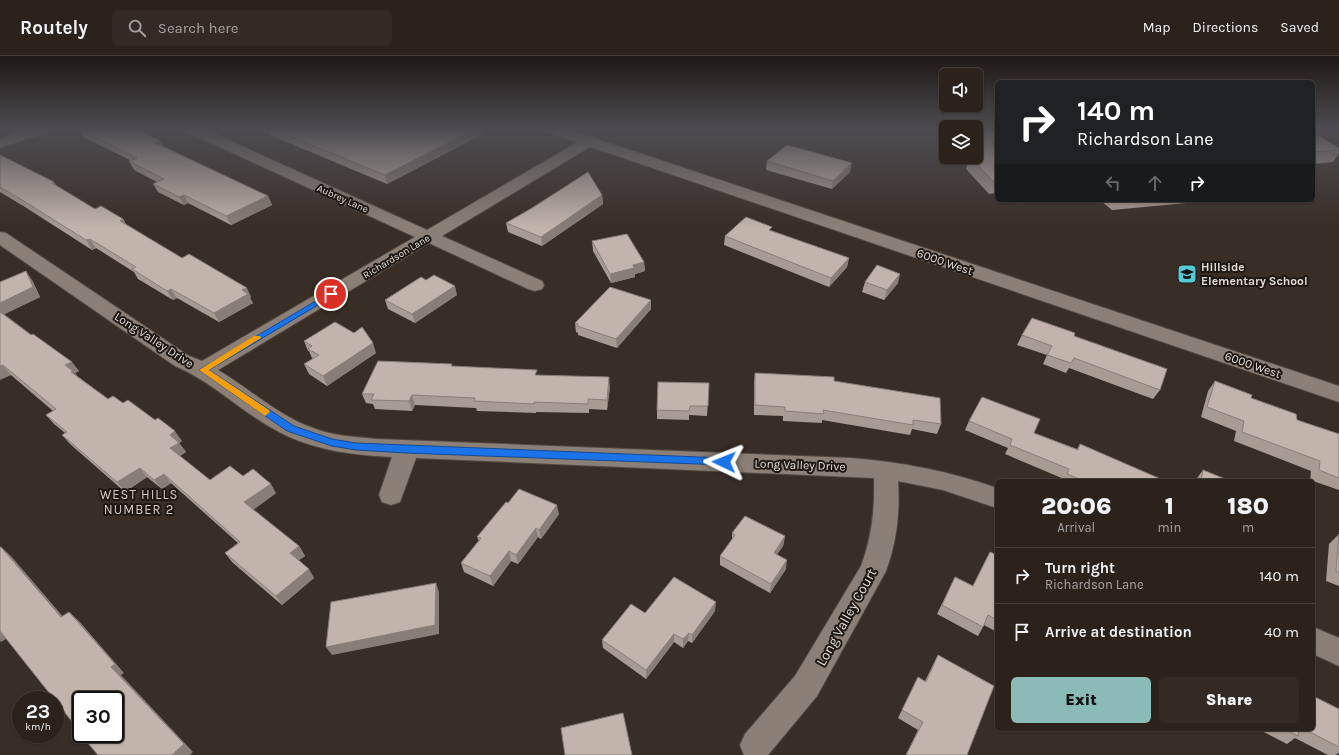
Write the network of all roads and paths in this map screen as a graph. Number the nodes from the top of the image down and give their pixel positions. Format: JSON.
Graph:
{"nodes":[{"id":1,"x":264,"y":162,"type":"edge"},
{"id":2,"x":555,"y":162,"type":"edge"},
{"id":3,"x":646,"y":162,"type":"edge"},
{"id":4,"x":428,"y":236,"type":"junction"},
{"id":5,"x":0,"y":237,"type":"edge"},
{"id":6,"x":535,"y":285,"type":"dead end"},
{"id":7,"x":203,"y":370,"type":"junction"},
{"id":8,"x":1339,"y":394,"type":"edge"},
{"id":9,"x":406,"y":449,"type":"junction"},
{"id":10,"x":886,"y":470,"type":"junction"},
{"id":11,"x":391,"y":495,"type":"dead end"},
{"id":12,"x":995,"y":497,"type":"edge"},
{"id":13,"x":1315,"y":641,"type":"edge"},
{"id":14,"x":1339,"y":652,"type":"edge"},
{"id":15,"x":756,"y":745,"type":"dead end"}],
"edges":[{"from":1,"to":4,"type":"street","name":"Aubrey Lane"},
{"from":2,"to":4,"type":"street","name":"Richardson Lane"},
{"from":3,"to":8,"type":"street","name":"6000 West"},
{"from":4,"to":6,"type":"street","name":"Aubrey Lane"},
{"from":4,"to":7,"type":"street","name":"Richardson Lane"},
{"from":5,"to":7,"type":"street","name":"Long Valley Drive"},
{"from":7,"to":9,"type":"street","name":"Long Valley Drive"},
{"from":9,"to":10,"type":"street","name":"Long Valley Drive"},
{"from":9,"to":11,"type":"street"},
{"from":10,"to":12,"type":"street","name":"Long Valley Drive"},
{"from":10,"to":15,"type":"street","name":"Long Valley Court"},
{"from":13,"to":14,"type":"street"}]}
